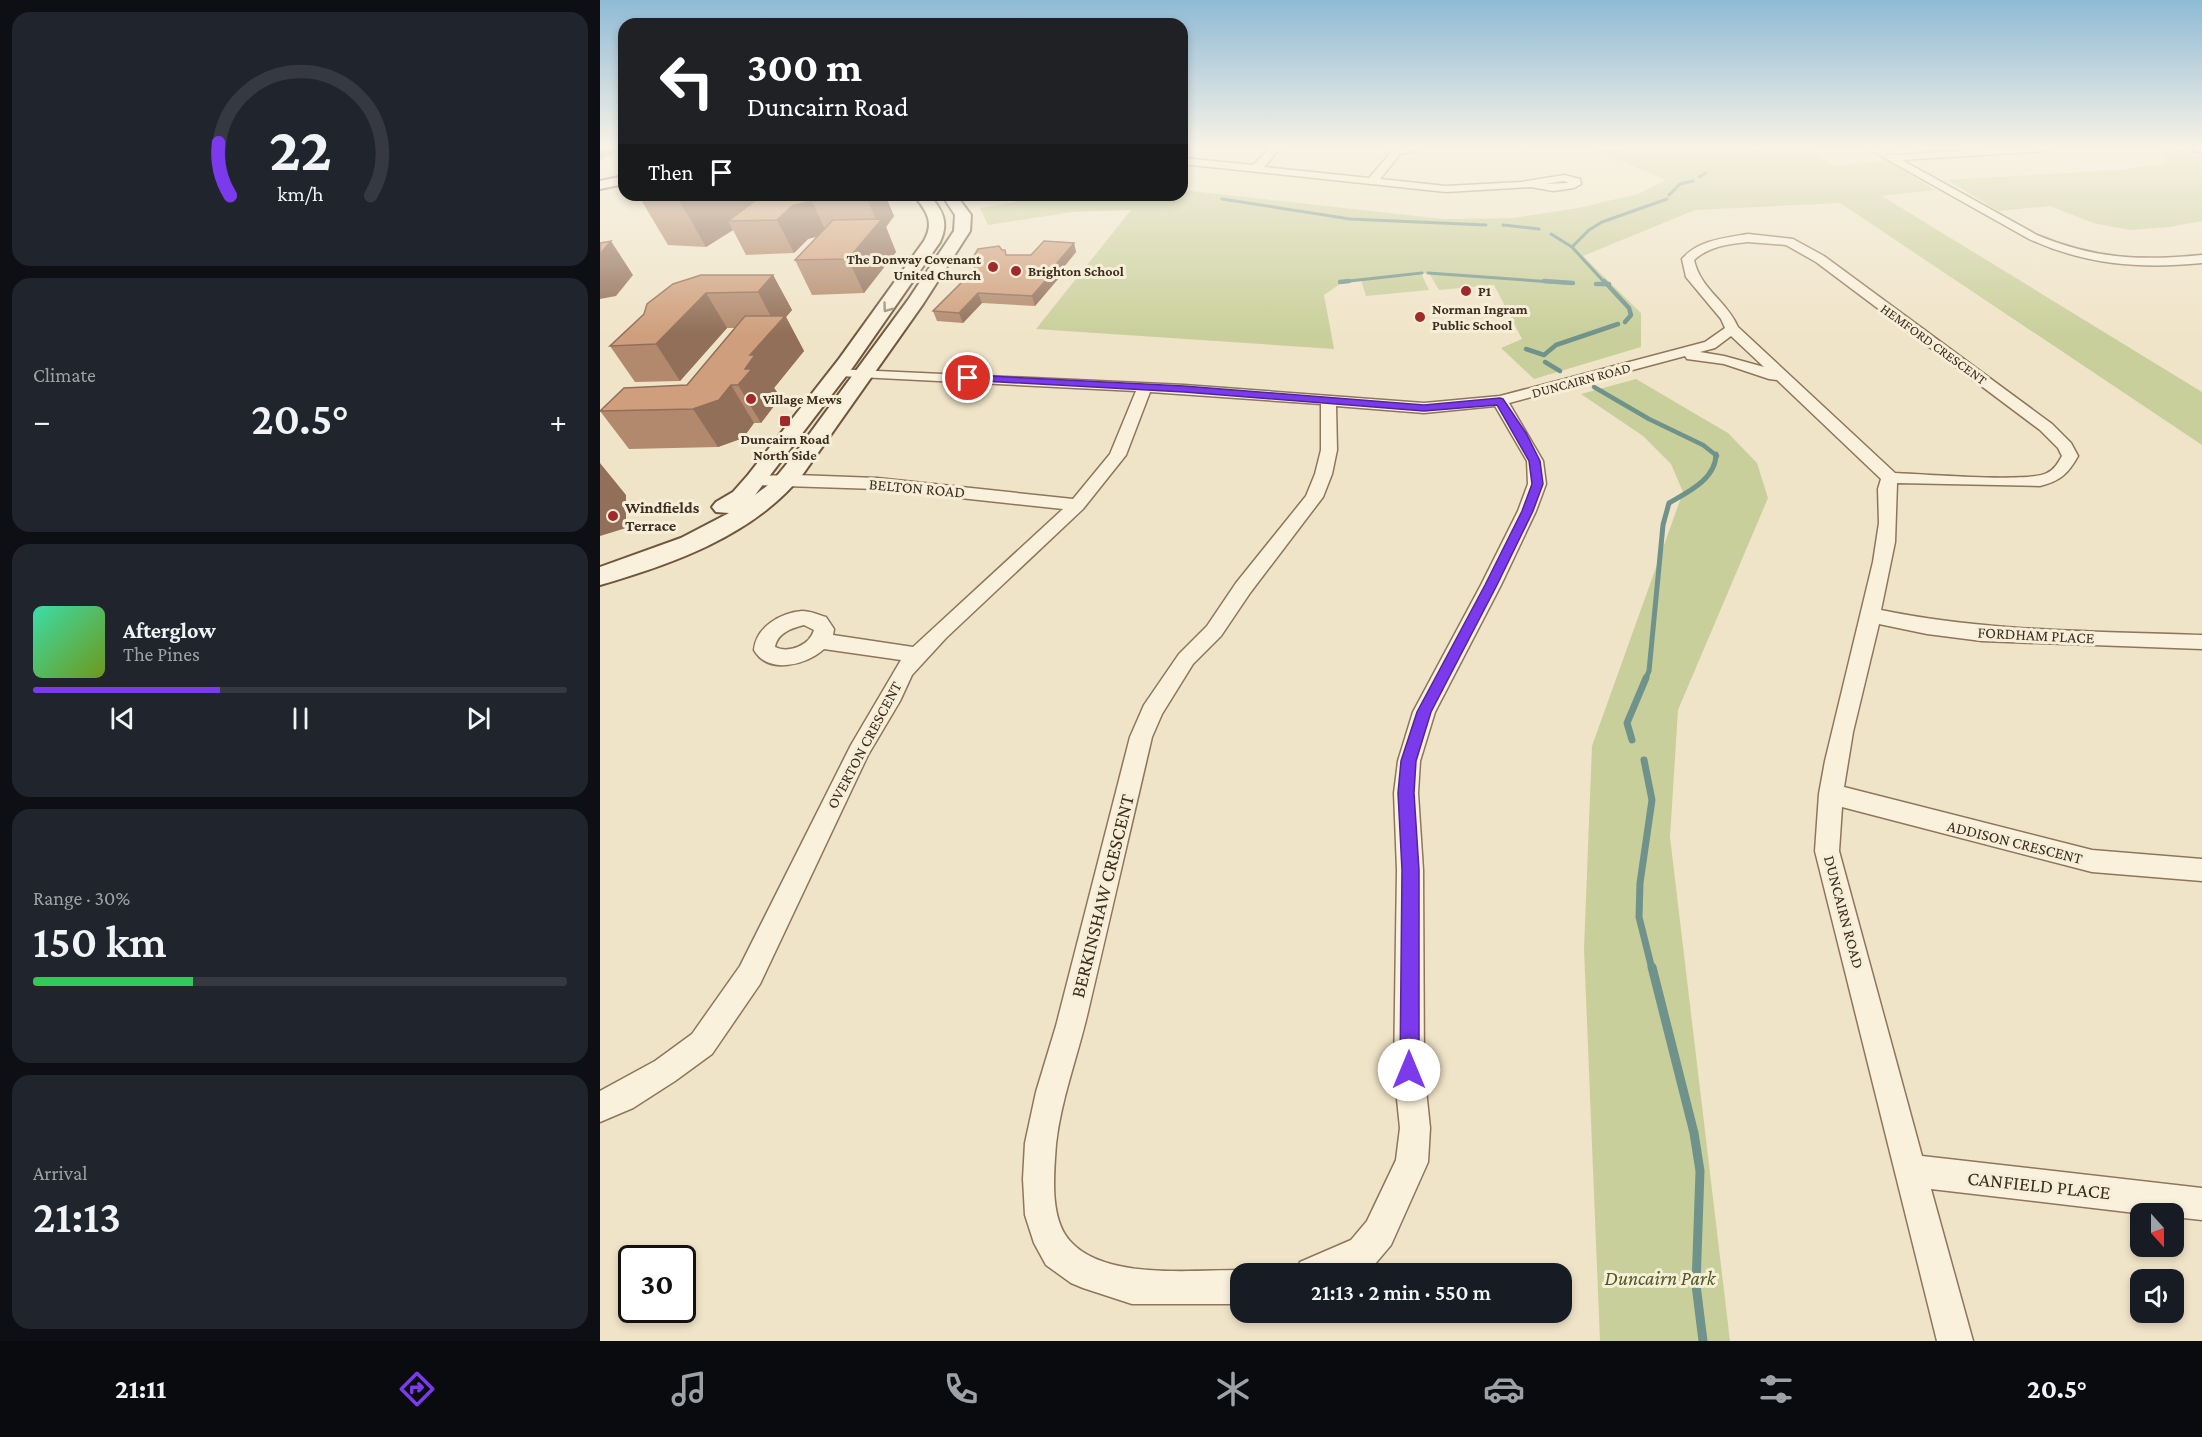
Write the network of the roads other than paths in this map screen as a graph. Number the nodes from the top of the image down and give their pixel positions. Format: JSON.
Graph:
{"nodes":[{"id":1,"x":934,"y":211,"type":"edge"},
{"id":2,"x":959,"y":211,"type":"edge"},
{"id":3,"x":1986,"y":211,"type":"edge"},
{"id":4,"x":955,"y":242,"type":"junction"},
{"id":5,"x":932,"y":243,"type":"junction"},
{"id":6,"x":2202,"y":259,"type":"edge"},
{"id":7,"x":1732,"y":329,"type":"junction"},
{"id":8,"x":1676,"y":356,"type":"junction"},
{"id":9,"x":839,"y":372,"type":"junction"},
{"id":10,"x":866,"y":372,"type":"junction"},
{"id":11,"x":1785,"y":381,"type":"junction"},
{"id":12,"x":1144,"y":388,"type":"junction"},
{"id":13,"x":1328,"y":401,"type":"junction"},
{"id":14,"x":1500,"y":401,"type":"junction"},
{"id":15,"x":1890,"y":478,"type":"junction"},
{"id":16,"x":756,"y":480,"type":"junction"},
{"id":17,"x":786,"y":480,"type":"junction"},
{"id":18,"x":1077,"y":505,"type":"junction"},
{"id":19,"x":600,"y":562,"type":"edge"},
{"id":20,"x":600,"y":576,"type":"edge"},
{"id":21,"x":1871,"y":615,"type":"junction"},
{"id":22,"x":820,"y":641,"type":"dead end"},
{"id":23,"x":2202,"y":642,"type":"edge"},
{"id":24,"x":916,"y":655,"type":"junction"},
{"id":25,"x":1831,"y":794,"type":"junction"},
{"id":26,"x":2202,"y":870,"type":"edge"},
{"id":27,"x":600,"y":1107,"type":"edge"},
{"id":28,"x":1912,"y":1171,"type":"junction"},
{"id":29,"x":2202,"y":1204,"type":"edge"},
{"id":30,"x":1338,"y":1263,"type":"edge"},
{"id":31,"x":1230,"y":1287,"type":"edge"},
{"id":32,"x":1955,"y":1341,"type":"edge"}],
"edges":[{"from":1,"to":5,"type":"street"},
{"from":2,"to":4,"type":"street"},
{"from":3,"to":6,"type":"street"},
{"from":4,"to":5,"type":"street"},
{"from":4,"to":10,"type":"street"},
{"from":5,"to":9,"type":"street","one_way":true},
{"from":7,"to":8,"type":"street","name":"DUNCAIRN ROAD"},
{"from":7,"to":11,"type":"street","name":"DUNCAIRN ROAD"},
{"from":7,"to":15,"type":"street","name":"HEMFORD CRESCENT"},
{"from":8,"to":11,"type":"street","name":"DUNCAIRN ROAD"},
{"from":8,"to":14,"type":"street","name":"DUNCAIRN ROAD"},
{"from":9,"to":10,"type":"street","name":"DUNCAIRN ROAD"},
{"from":9,"to":16,"type":"street"},
{"from":10,"to":12,"type":"street","name":"DUNCAIRN ROAD"},
{"from":10,"to":17,"type":"street"},
{"from":11,"to":15,"type":"street","name":"DUNCAIRN ROAD"},
{"from":12,"to":13,"type":"street","name":"DUNCAIRN ROAD"},
{"from":12,"to":18,"type":"street","name":"OVERTON CRESCENT"},
{"from":13,"to":14,"type":"street","name":"DUNCAIRN ROAD"},
{"from":13,"to":31,"type":"street","name":"BERKINSHAW CRESCENT"},
{"from":14,"to":30,"type":"street"},
{"from":15,"to":21,"type":"street","name":"DUNCAIRN ROAD"},
{"from":16,"to":17,"type":"street","name":"BELTON ROAD"},
{"from":16,"to":19,"type":"street"},
{"from":17,"to":18,"type":"street","name":"BELTON ROAD"},
{"from":17,"to":20,"type":"street"},
{"from":18,"to":24,"type":"street","name":"OVERTON CRESCENT"},
{"from":21,"to":23,"type":"street","name":"FORDHAM PLACE"},
{"from":21,"to":25,"type":"street","name":"DUNCAIRN ROAD"},
{"from":22,"to":24,"type":"street"},
{"from":24,"to":27,"type":"street","name":"OVERTON CRESCENT"},
{"from":25,"to":26,"type":"street","name":"ADDISON CRESCENT"},
{"from":25,"to":28,"type":"street","name":"DUNCAIRN ROAD"},
{"from":28,"to":29,"type":"street","name":"CANFIELD PLACE"},
{"from":28,"to":32,"type":"street","name":"DUNCAIRN ROAD"}]}
